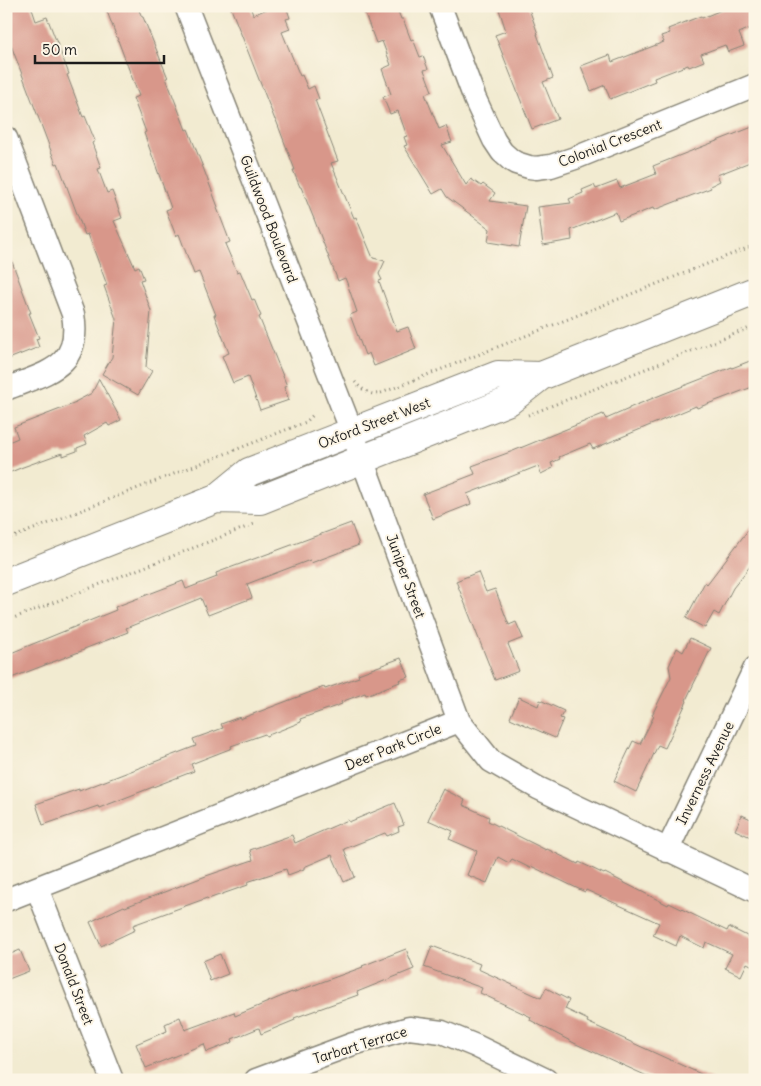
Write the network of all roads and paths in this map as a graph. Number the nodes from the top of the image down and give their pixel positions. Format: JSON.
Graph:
{"nodes":[{"id":1,"x":186,"y":6,"type":"edge"},
{"id":2,"x":440,"y":6,"type":"edge"},
{"id":3,"x":755,"y":85,"type":"edge"},
{"id":4,"x":6,"y":138,"type":"edge"},
{"id":5,"x":755,"y":245,"type":"edge"},
{"id":6,"x":755,"y":290,"type":"edge"},
{"id":7,"x":755,"y":326,"type":"edge"},
{"id":8,"x":352,"y":376,"type":"dead end"},
{"id":9,"x":541,"y":376,"type":"junction"},
{"id":10,"x":6,"y":388,"type":"edge"},
{"id":11,"x":313,"y":415,"type":"dead end"},
{"id":12,"x":527,"y":416,"type":"dead end"},
{"id":13,"x":352,"y":432,"type":"junction"},
{"id":14,"x":362,"y":459,"type":"junction"},
{"id":15,"x":216,"y":499,"type":"junction"},
{"id":16,"x":264,"y":520,"type":"dead end"},
{"id":17,"x":6,"y":540,"type":"edge"},
{"id":18,"x":6,"y":582,"type":"edge"},
{"id":19,"x":6,"y":621,"type":"edge"},
{"id":20,"x":755,"y":668,"type":"edge"},
{"id":21,"x":459,"y":721,"type":"junction"},
{"id":22,"x":668,"y":850,"type":"junction"},
{"id":23,"x":38,"y":888,"type":"junction"},
{"id":24,"x":755,"y":891,"type":"edge"},
{"id":25,"x":6,"y":900,"type":"edge"},
{"id":26,"x":112,"y":1080,"type":"edge"},
{"id":27,"x":256,"y":1080,"type":"edge"},
{"id":28,"x":546,"y":1080,"type":"edge"}],
"edges":[{"from":1,"to":13,"type":"street","name":"Guildwood Boulevard"},
{"from":2,"to":3,"type":"street","name":"Colonial Crescent"},
{"from":4,"to":10,"type":"street"},
{"from":5,"to":8,"type":"path"},
{"from":6,"to":9,"type":"main road","name":"Oxford Street West"},
{"from":7,"to":12,"type":"path"},
{"from":9,"to":13,"type":"main road","name":"Oxford Street West"},
{"from":9,"to":14,"type":"main road","name":"Oxford Street West"},
{"from":11,"to":17,"type":"path"},
{"from":13,"to":14,"type":"street","name":"Juniper Street"},
{"from":13,"to":15,"type":"main road","name":"Oxford Street West"},
{"from":14,"to":15,"type":"main road","name":"Oxford Street West"},
{"from":14,"to":21,"type":"street","name":"Juniper Street"},
{"from":15,"to":18,"type":"main road","name":"Oxford Street West"},
{"from":16,"to":19,"type":"path"},
{"from":20,"to":22,"type":"street","name":"Inverness Avenue"},
{"from":21,"to":22,"type":"street","name":"Deer Park Circle"},
{"from":21,"to":23,"type":"street","name":"Deer Park Circle"},
{"from":22,"to":24,"type":"street","name":"Deer Park Circle"},
{"from":23,"to":25,"type":"street","name":"Deer Park Circle"},
{"from":23,"to":26,"type":"street","name":"Donald Street"},
{"from":27,"to":28,"type":"street","name":"Tarbart Terrace"}]}
